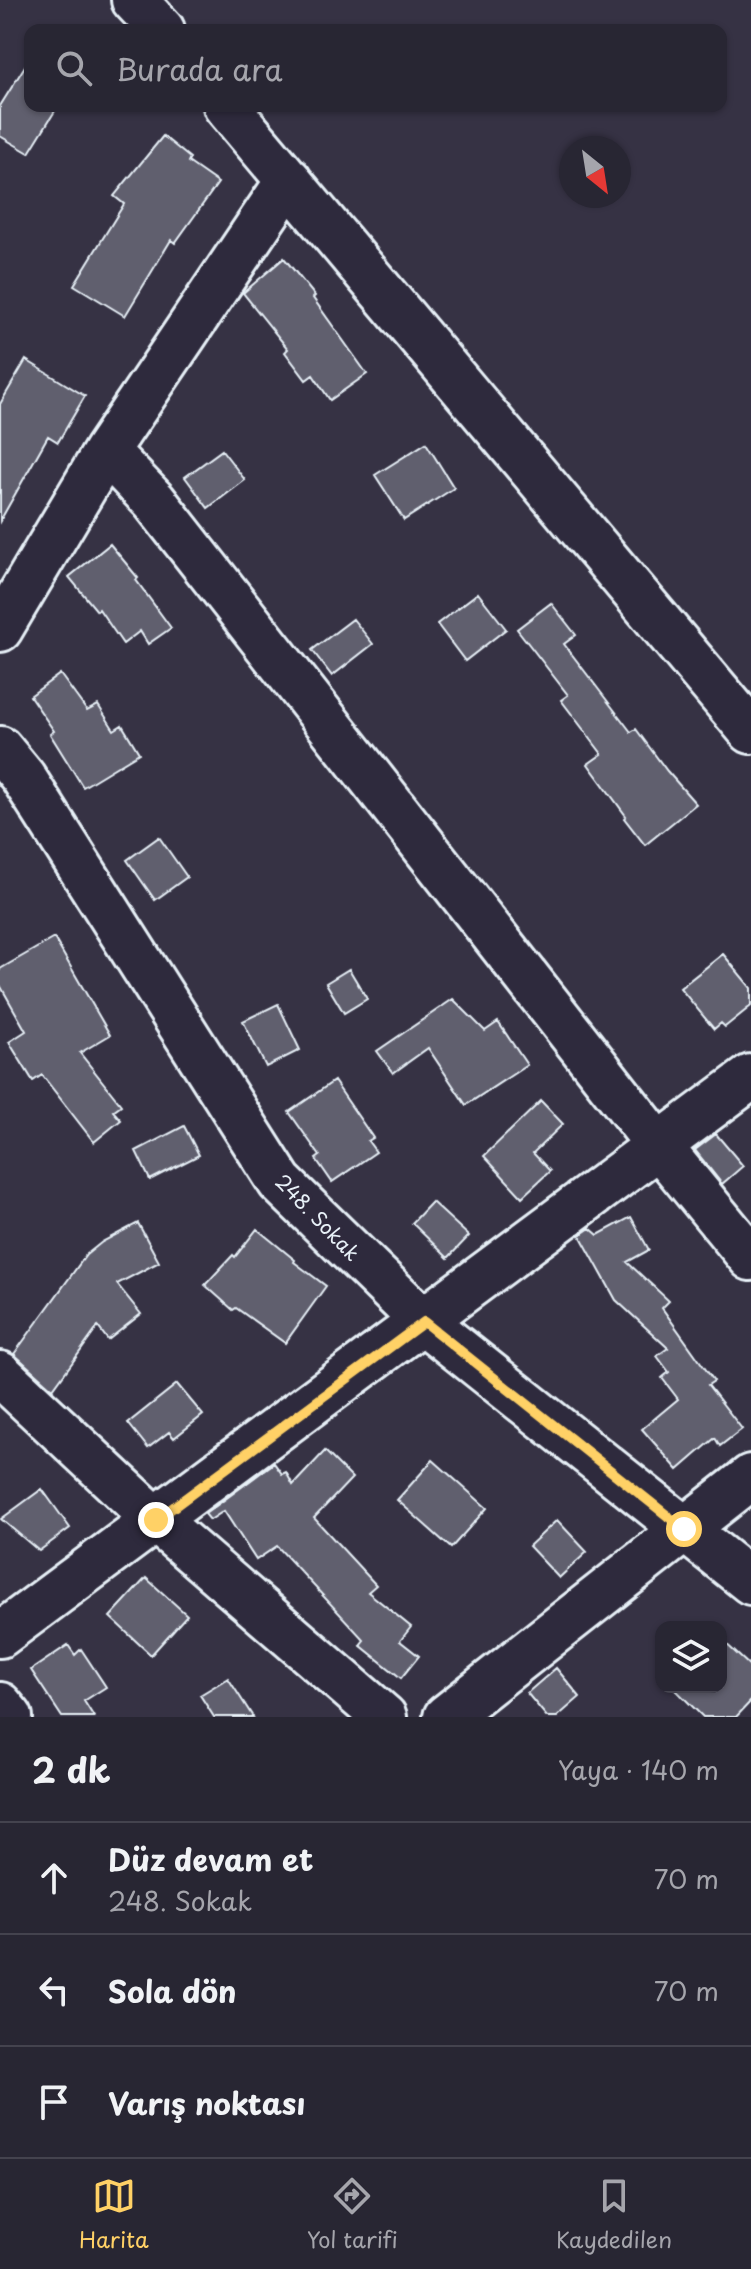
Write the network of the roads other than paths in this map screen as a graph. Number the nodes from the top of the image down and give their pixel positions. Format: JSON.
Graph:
{"nodes":[{"id":1,"x":134,"y":0,"type":"edge"},
{"id":2,"x":156,"y":24,"type":"edge"},
{"id":3,"x":231,"y":112,"type":"edge"},
{"id":4,"x":289,"y":180,"type":"junction"},
{"id":5,"x":106,"y":451,"type":"junction"},
{"id":6,"x":0,"y":629,"type":"edge"},
{"id":7,"x":751,"y":731,"type":"edge"},
{"id":8,"x":0,"y":749,"type":"edge"},
{"id":9,"x":751,"y":1077,"type":"edge"},
{"id":10,"x":659,"y":1146,"type":"junction"},
{"id":11,"x":751,"y":1258,"type":"edge"},
{"id":12,"x":424,"y":1322,"type":"junction"},
{"id":13,"x":0,"y":1374,"type":"edge"},
{"id":14,"x":751,"y":1477,"type":"edge"},
{"id":15,"x":156,"y":1520,"type":"junction"},
{"id":16,"x":684,"y":1529,"type":"junction"},
{"id":17,"x":751,"y":1582,"type":"edge"},
{"id":18,"x":0,"y":1635,"type":"edge"},
{"id":19,"x":0,"y":1705,"type":"edge"},
{"id":20,"x":10,"y":1717,"type":"edge"},
{"id":21,"x":384,"y":1717,"type":"edge"},
{"id":22,"x":446,"y":1717,"type":"edge"}],
"edges":[{"from":1,"to":2,"type":"street"},
{"from":3,"to":4,"type":"street"},
{"from":4,"to":5,"type":"street"},
{"from":4,"to":7,"type":"street"},
{"from":5,"to":6,"type":"street"},
{"from":5,"to":10,"type":"street"},
{"from":8,"to":12,"type":"street","name":"248. Sokak"},
{"from":9,"to":10,"type":"street"},
{"from":10,"to":11,"type":"street"},
{"from":10,"to":12,"type":"street"},
{"from":12,"to":15,"type":"street"},
{"from":12,"to":16,"type":"street","name":"248. Sokak"},
{"from":13,"to":15,"type":"street"},
{"from":14,"to":16,"type":"street"},
{"from":15,"to":18,"type":"street"},
{"from":15,"to":21,"type":"street"},
{"from":16,"to":17,"type":"street","name":"248. Sokak"},
{"from":16,"to":22,"type":"street"},
{"from":19,"to":20,"type":"street"}]}
